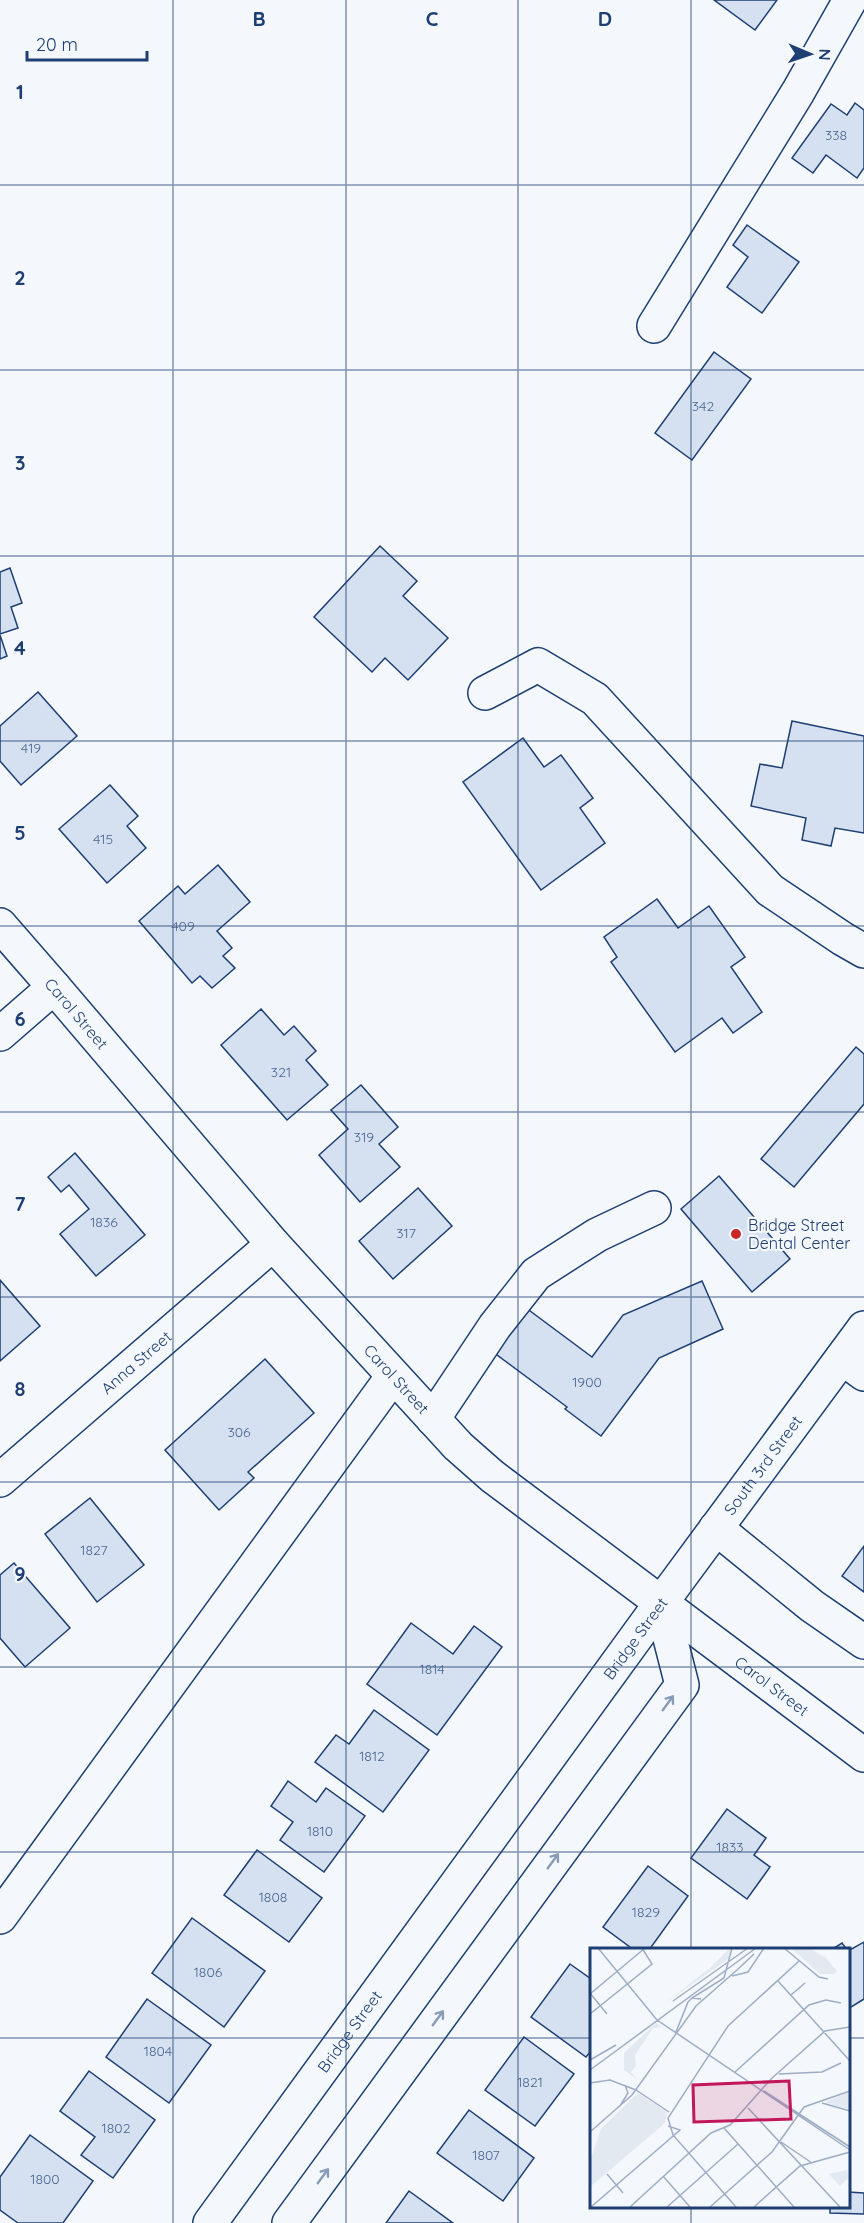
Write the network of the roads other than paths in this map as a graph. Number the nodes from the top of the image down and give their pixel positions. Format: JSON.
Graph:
{"nodes":[{"id":1,"x":850,"y":0,"type":"edge"},
{"id":2,"x":654,"y":326,"type":"dead end"},
{"id":3,"x":485,"y":693,"type":"dead end"},
{"id":4,"x":0,"y":925,"type":"edge"},
{"id":5,"x":864,"y":951,"type":"edge"},
{"id":6,"x":54,"y":987,"type":"junction"},
{"id":7,"x":0,"y":1034,"type":"edge"},
{"id":8,"x":654,"y":1208,"type":"dead end"},
{"id":9,"x":273,"y":1244,"type":"junction"},
{"id":10,"x":864,"y":1328,"type":"edge"},
{"id":11,"x":853,"y":1366,"type":"edge"},
{"id":12,"x":393,"y":1376,"type":"junction"},
{"id":13,"x":433,"y":1419,"type":"junction"},
{"id":14,"x":0,"y":1480,"type":"edge"},
{"id":15,"x":716,"y":1528,"type":"junction"},
{"id":16,"x":661,"y":1603,"type":"junction"},
{"id":17,"x":864,"y":1642,"type":"edge"},
{"id":18,"x":864,"y":1755,"type":"edge"},
{"id":19,"x":0,"y":1917,"type":"edge"},
{"id":20,"x":210,"y":2223,"type":"edge"},
{"id":21,"x":289,"y":2223,"type":"edge"}],
"edges":[{"from":1,"to":2,"type":"street"},
{"from":3,"to":5,"type":"street"},
{"from":4,"to":6,"type":"street","name":"Carol Street"},
{"from":6,"to":7,"type":"street"},
{"from":6,"to":9,"type":"street","name":"Carol Street"},
{"from":8,"to":13,"type":"street"},
{"from":9,"to":12,"type":"street","name":"Carol Street"},
{"from":9,"to":14,"type":"street","name":"Anna Street"},
{"from":10,"to":11,"type":"street","name":"South 3rd Street"},
{"from":11,"to":15,"type":"street","name":"South 3rd Street"},
{"from":12,"to":13,"type":"street","name":"Carol Street"},
{"from":12,"to":19,"type":"street"},
{"from":13,"to":16,"type":"street","name":"Carol Street"},
{"from":15,"to":16,"type":"street","name":"South 3rd Street"},
{"from":15,"to":17,"type":"street"},
{"from":16,"to":18,"type":"street","name":"Carol Street"},
{"from":16,"to":20,"type":"street","name":"Bridge Street"},
{"from":21,"to":16,"type":"street","name":"Bridge Street","one_way":true}]}
